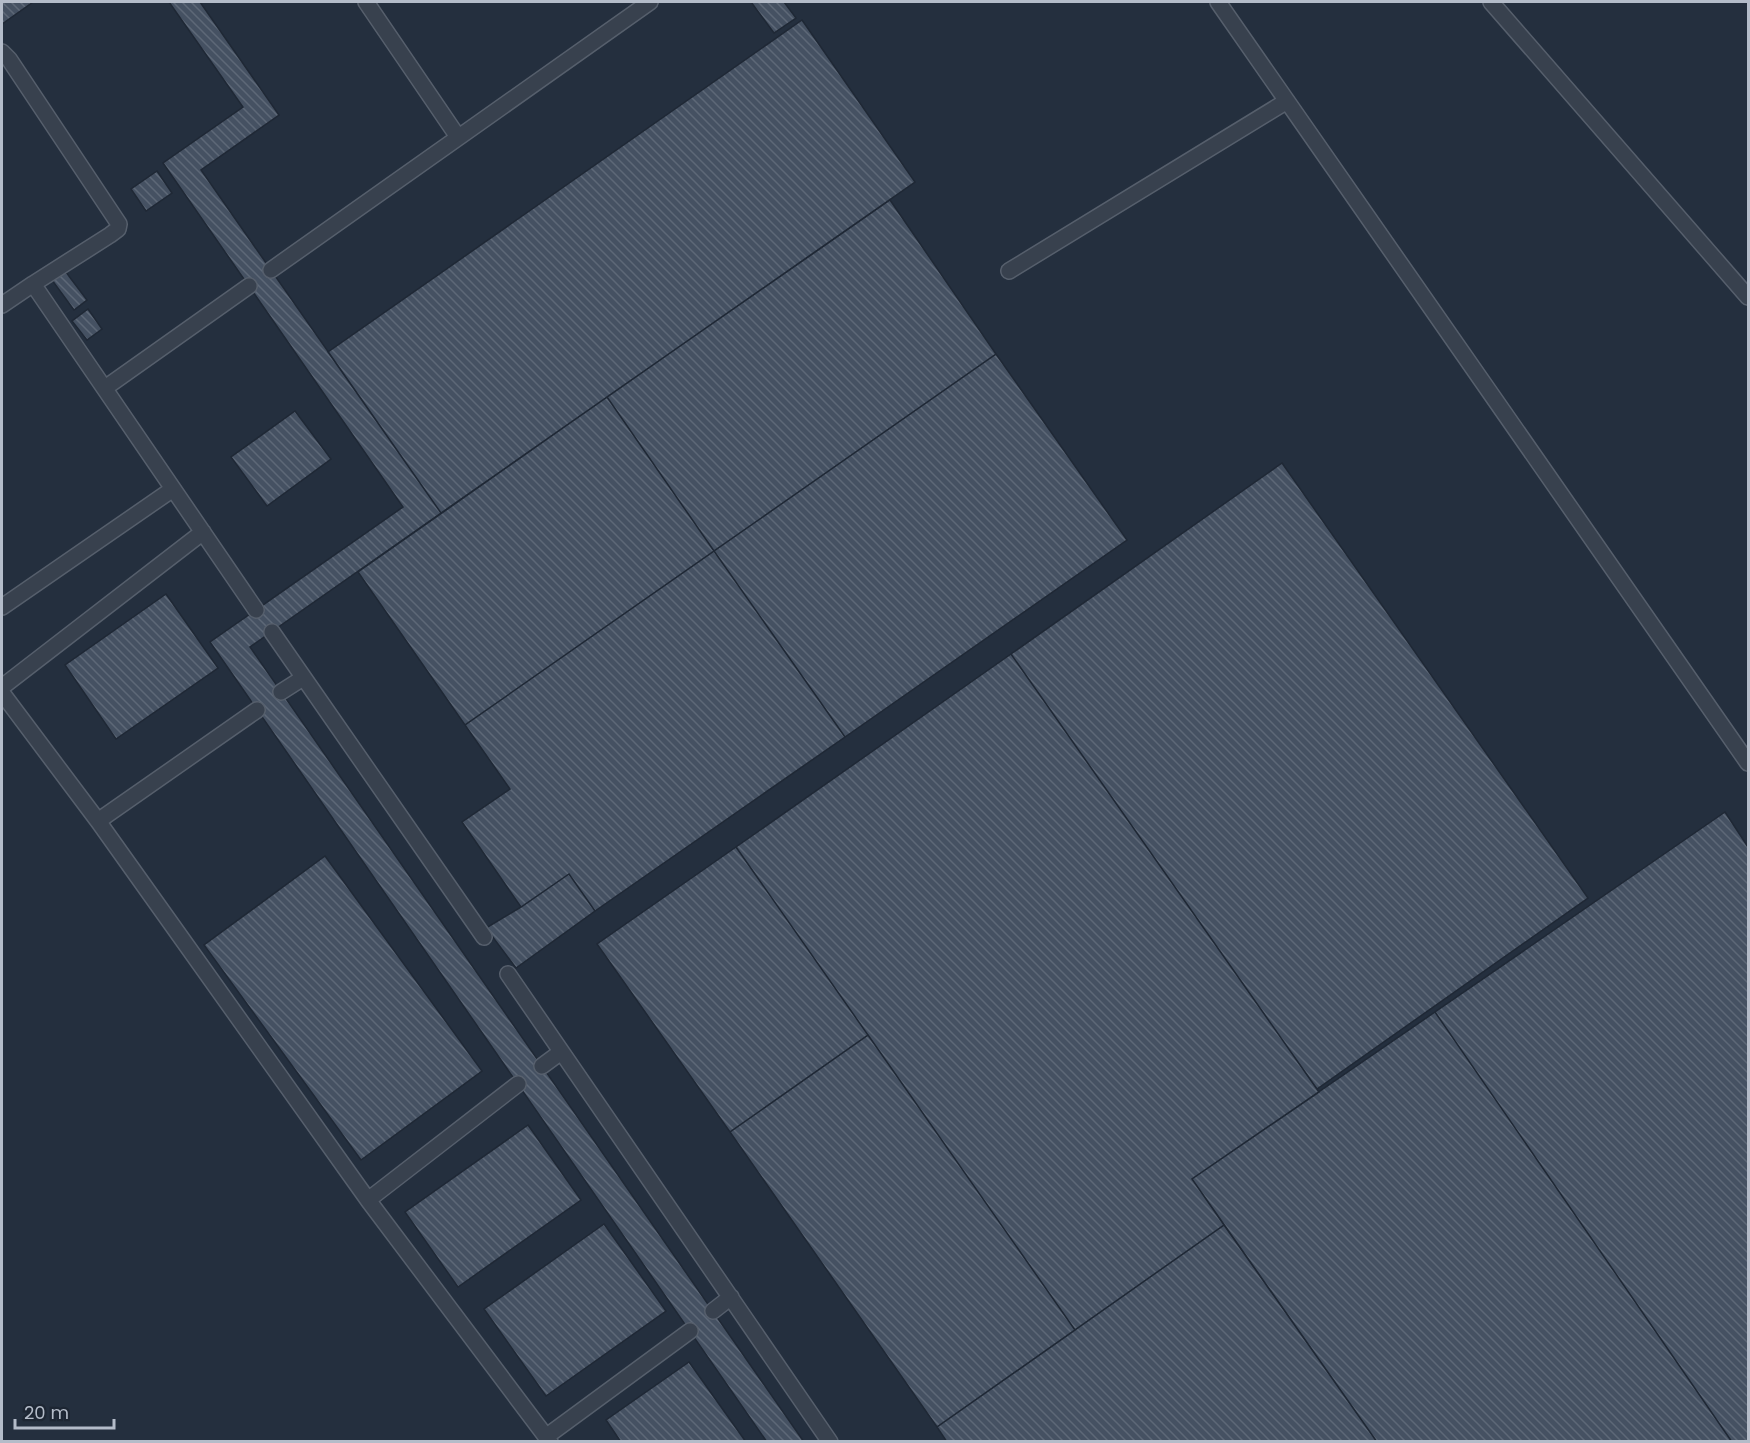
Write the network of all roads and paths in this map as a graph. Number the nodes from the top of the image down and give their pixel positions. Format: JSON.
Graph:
{"nodes":[{"id":1,"x":366,"y":2,"type":"edge"},
{"id":2,"x":650,"y":2,"type":"edge"},
{"id":3,"x":1218,"y":2,"type":"edge"},
{"id":4,"x":1491,"y":2,"type":"edge"},
{"id":5,"x":2,"y":52,"type":"edge"},
{"id":6,"x":1287,"y":101,"type":"junction"},
{"id":7,"x":458,"y":137,"type":"junction"},
{"id":8,"x":271,"y":270,"type":"dead end"},
{"id":9,"x":1009,"y":271,"type":"dead end"},
{"id":10,"x":33,"y":284,"type":"junction"},
{"id":11,"x":249,"y":286,"type":"dead end"},
{"id":12,"x":1749,"y":297,"type":"edge"},
{"id":13,"x":2,"y":305,"type":"edge"},
{"id":14,"x":105,"y":388,"type":"junction"},
{"id":15,"x":173,"y":489,"type":"junction"},
{"id":16,"x":203,"y":532,"type":"junction"},
{"id":17,"x":2,"y":607,"type":"edge"},
{"id":18,"x":256,"y":610,"type":"dead end"},
{"id":19,"x":272,"y":632,"type":"dead end"},
{"id":20,"x":303,"y":678,"type":"junction"},
{"id":21,"x":2,"y":687,"type":"edge"},
{"id":22,"x":281,"y":692,"type":"dead end"},
{"id":23,"x":2,"y":693,"type":"edge"},
{"id":24,"x":257,"y":710,"type":"dead end"},
{"id":25,"x":1749,"y":763,"type":"edge"},
{"id":26,"x":99,"y":821,"type":"junction"},
{"id":27,"x":483,"y":937,"type":"dead end"},
{"id":28,"x":508,"y":974,"type":"dead end"},
{"id":29,"x":561,"y":1052,"type":"junction"},
{"id":30,"x":542,"y":1066,"type":"dead end"},
{"id":31,"x":518,"y":1084,"type":"dead end"},
{"id":32,"x":368,"y":1200,"type":"junction"},
{"id":33,"x":730,"y":1297,"type":"junction"},
{"id":34,"x":713,"y":1311,"type":"dead end"},
{"id":35,"x":690,"y":1331,"type":"dead end"},
{"id":36,"x":549,"y":1439,"type":"edge"},
{"id":37,"x":830,"y":1442,"type":"edge"}],
"edges":[{"from":1,"to":7,"type":"lane"},
{"from":2,"to":7,"type":"lane"},
{"from":3,"to":6,"type":"lane"},
{"from":4,"to":12,"type":"lane"},
{"from":5,"to":10,"type":"lane"},
{"from":6,"to":9,"type":"lane"},
{"from":6,"to":25,"type":"lane"},
{"from":7,"to":8,"type":"lane"},
{"from":10,"to":13,"type":"lane"},
{"from":10,"to":14,"type":"lane"},
{"from":11,"to":14,"type":"lane"},
{"from":14,"to":15,"type":"lane"},
{"from":15,"to":16,"type":"lane"},
{"from":15,"to":17,"type":"lane"},
{"from":16,"to":18,"type":"lane"},
{"from":16,"to":21,"type":"lane"},
{"from":19,"to":20,"type":"lane"},
{"from":20,"to":22,"type":"lane"},
{"from":20,"to":27,"type":"lane"},
{"from":23,"to":26,"type":"lane"},
{"from":24,"to":26,"type":"lane"},
{"from":26,"to":32,"type":"lane"},
{"from":28,"to":29,"type":"lane"},
{"from":29,"to":30,"type":"lane"},
{"from":29,"to":33,"type":"lane"},
{"from":31,"to":32,"type":"lane"},
{"from":32,"to":36,"type":"lane"},
{"from":33,"to":34,"type":"lane"},
{"from":33,"to":37,"type":"lane"},
{"from":35,"to":36,"type":"lane"}]}
